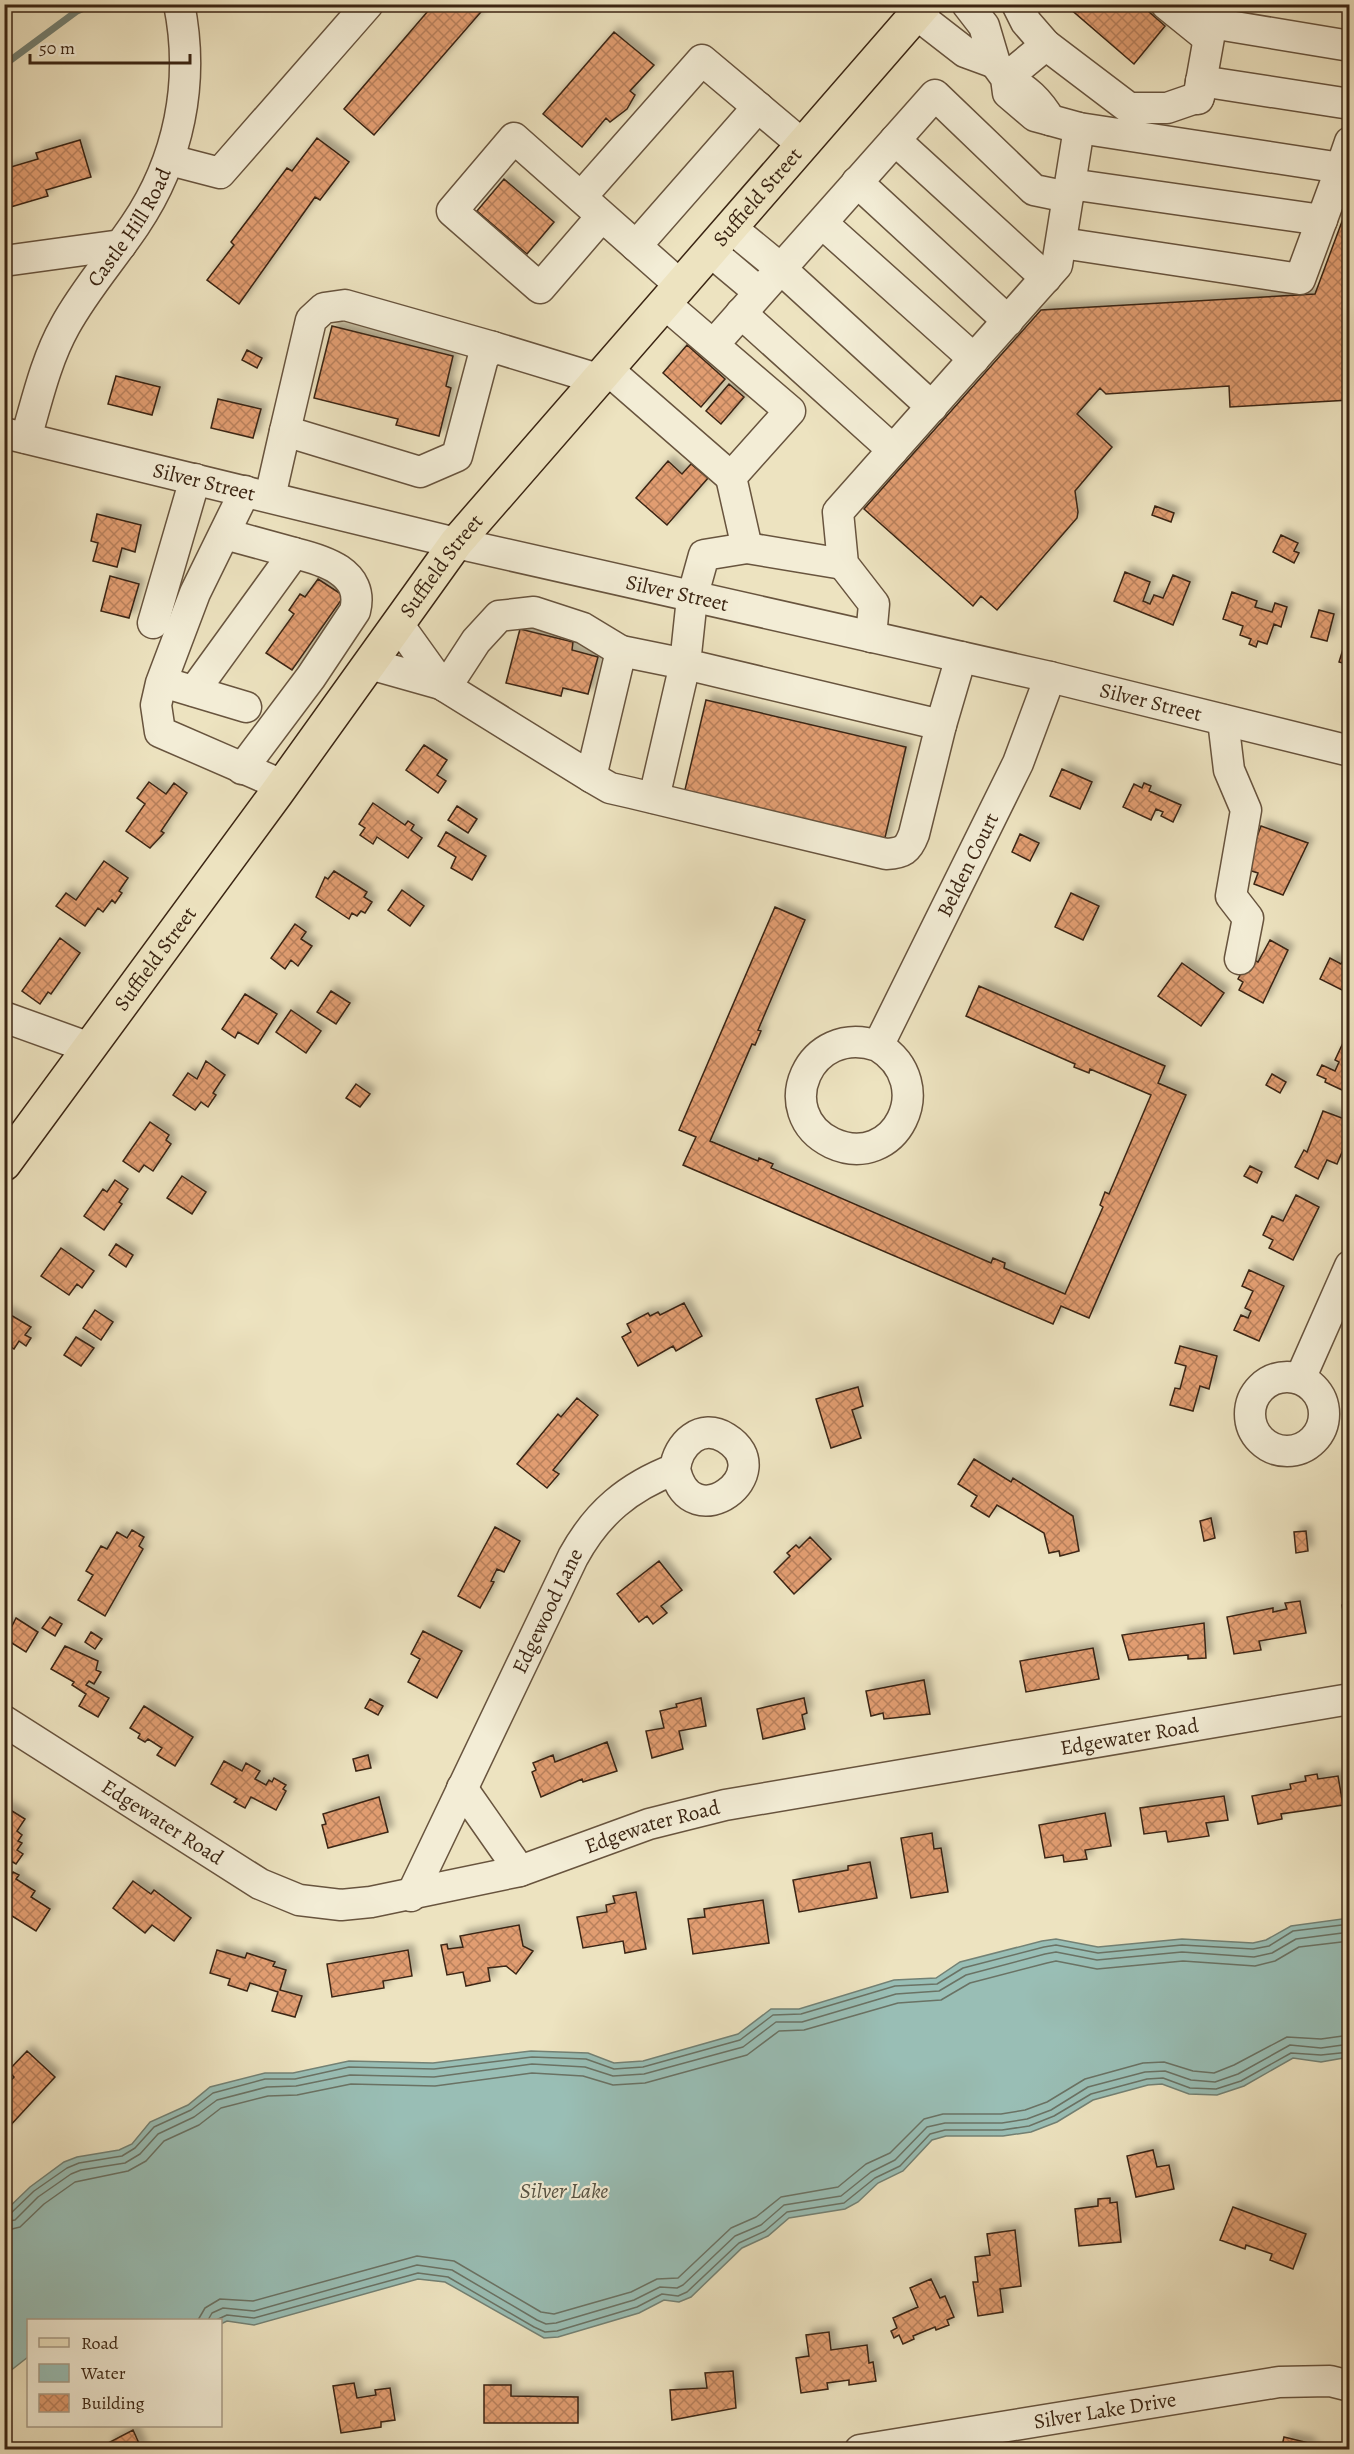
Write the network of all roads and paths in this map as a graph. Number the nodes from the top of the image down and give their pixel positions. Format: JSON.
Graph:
{"nodes":[{"id":1,"x":178,"y":4,"type":"edge"},
{"id":2,"x":368,"y":4,"type":"edge"},
{"id":3,"x":967,"y":4,"type":"edge"},
{"id":4,"x":1017,"y":4,"type":"edge"},
{"id":5,"x":1166,"y":4,"type":"edge"},
{"id":6,"x":921,"y":10,"type":"edge"},
{"id":7,"x":1211,"y":22,"type":"edge"},
{"id":8,"x":1046,"y":45,"type":"junction"},
{"id":9,"x":1350,"y":46,"type":"edge"},
{"id":10,"x":1000,"y":70,"type":"junction"},
{"id":11,"x":1200,"y":89,"type":"junction"},
{"id":12,"x":1350,"y":104,"type":"edge"},
{"id":13,"x":758,"y":107,"type":"junction"},
{"id":14,"x":1079,"y":128,"type":"junction"},
{"id":15,"x":895,"y":140,"type":"junction"},
{"id":16,"x":1191,"y":143,"type":"junction"},
{"id":17,"x":803,"y":145,"type":"junction"},
{"id":18,"x":1345,"y":155,"type":"edge"},
{"id":19,"x":170,"y":160,"type":"junction"},
{"id":20,"x":857,"y":182,"type":"junction"},
{"id":21,"x":1069,"y":191,"type":"junction"},
{"id":22,"x":592,"y":207,"type":"junction"},
{"id":23,"x":1322,"y":220,"type":"junction"},
{"id":24,"x":822,"y":223,"type":"junction"},
{"id":25,"x":720,"y":239,"type":"junction"},
{"id":26,"x":1062,"y":243,"type":"junction"},
{"id":27,"x":121,"y":245,"type":"junction"},
{"id":28,"x":636,"y":246,"type":"junction"},
{"id":29,"x":4,"y":261,"type":"edge"},
{"id":30,"x":780,"y":268,"type":"junction"},
{"id":31,"x":1046,"y":278,"type":"junction"},
{"id":32,"x":672,"y":294,"type":"junction"},
{"id":33,"x":750,"y":303,"type":"junction"},
{"id":34,"x":1008,"y":321,"type":"junction"},
{"id":35,"x":714,"y":344,"type":"junction"},
{"id":36,"x":493,"y":347,"type":"junction"},
{"id":37,"x":974,"y":359,"type":"junction"},
{"id":38,"x":602,"y":374,"type":"junction"},
{"id":39,"x":932,"y":407,"type":"junction"},
{"id":40,"x":285,"y":431,"type":"junction"},
{"id":41,"x":15,"y":435,"type":"edge"},
{"id":42,"x":893,"y":450,"type":"junction"},
{"id":43,"x":731,"y":477,"type":"junction"},
{"id":44,"x":195,"y":479,"type":"junction"},
{"id":45,"x":258,"y":494,"type":"junction"},
{"id":46,"x":225,"y":534,"type":"junction"},
{"id":47,"x":456,"y":543,"type":"junction"},
{"id":48,"x":747,"y":548,"type":"junction"},
{"id":49,"x":294,"y":552,"type":"junction"},
{"id":50,"x":843,"y":564,"type":"junction"},
{"id":51,"x":692,"y":598,"type":"junction"},
{"id":52,"x":153,"y":623,"type":"dead end"},
{"id":53,"x":398,"y":624,"type":"junction"},
{"id":54,"x":871,"y":637,"type":"junction"},
{"id":55,"x":621,"y":651,"type":"junction"},
{"id":56,"x":961,"y":657,"type":"junction"},
{"id":57,"x":370,"y":664,"type":"junction"},
{"id":58,"x":685,"y":664,"type":"junction"},
{"id":59,"x":1050,"y":677,"type":"junction"},
{"id":60,"x":161,"y":683,"type":"junction"},
{"id":61,"x":443,"y":686,"type":"junction"},
{"id":62,"x":194,"y":691,"type":"junction"},
{"id":63,"x":246,"y":707,"type":"dead end"},
{"id":64,"x":1223,"y":720,"type":"junction"},
{"id":65,"x":941,"y":725,"type":"junction"},
{"id":66,"x":1350,"y":751,"type":"edge"},
{"id":67,"x":249,"y":759,"type":"junction"},
{"id":68,"x":591,"y":777,"type":"junction"},
{"id":69,"x":282,"y":785,"type":"junction"},
{"id":70,"x":654,"y":798,"type":"junction"},
{"id":71,"x":1240,"y":959,"type":"dead end"},
{"id":72,"x":4,"y":1017,"type":"edge"},
{"id":73,"x":878,"y":1046,"type":"dead end"},
{"id":74,"x":90,"y":1048,"type":"junction"},
{"id":75,"x":4,"y":1164,"type":"edge"},
{"id":76,"x":1350,"y":1266,"type":"edge"},
{"id":77,"x":1300,"y":1379,"type":"dead end"},
{"id":78,"x":675,"y":1469,"type":"dead end"},
{"id":79,"x":1350,"y":1699,"type":"edge"},
{"id":80,"x":4,"y":1721,"type":"edge"},
{"id":81,"x":462,"y":1788,"type":"junction"},
{"id":82,"x":520,"y":1871,"type":"junction"},
{"id":83,"x":411,"y":1896,"type":"junction"},
{"id":84,"x":1350,"y":2386,"type":"edge"},
{"id":85,"x":860,"y":2450,"type":"edge"}],
"edges":[{"from":1,"to":19,"type":"street","name":"Castle Hill Road"},
{"from":2,"to":19,"type":"street"},
{"from":3,"to":10,"type":"street"},
{"from":4,"to":8,"type":"street"},
{"from":5,"to":7,"type":"street"},
{"from":6,"to":10,"type":"street"},
{"from":6,"to":17,"type":"main road","name":"Suffield Street"},
{"from":7,"to":9,"type":"street"},
{"from":7,"to":11,"type":"street"},
{"from":8,"to":10,"type":"street"},
{"from":8,"to":11,"type":"street"},
{"from":10,"to":14,"type":"street"},
{"from":11,"to":12,"type":"street"},
{"from":11,"to":16,"type":"street"},
{"from":13,"to":17,"type":"street"},
{"from":13,"to":22,"type":"street"},
{"from":13,"to":28,"type":"street"},
{"from":14,"to":16,"type":"street"},
{"from":14,"to":21,"type":"street"},
{"from":15,"to":20,"type":"street"},
{"from":15,"to":21,"type":"street"},
{"from":15,"to":31,"type":"street"},
{"from":16,"to":18,"type":"street"},
{"from":17,"to":25,"type":"main road","name":"Suffield Street"},
{"from":18,"to":23,"type":"street"},
{"from":19,"to":27,"type":"street","name":"Castle Hill Road"},
{"from":20,"to":24,"type":"street"},
{"from":20,"to":34,"type":"street"},
{"from":21,"to":23,"type":"street"},
{"from":21,"to":26,"type":"street"},
{"from":22,"to":22,"type":"street"},
{"from":22,"to":28,"type":"street"},
{"from":23,"to":26,"type":"street"},
{"from":24,"to":30,"type":"street"},
{"from":24,"to":37,"type":"street"},
{"from":25,"to":30,"type":"street"},
{"from":25,"to":32,"type":"main road","name":"Suffield Street"},
{"from":25,"to":33,"type":"street"},
{"from":26,"to":31,"type":"street"},
{"from":27,"to":29,"type":"street"},
{"from":27,"to":41,"type":"street","name":"Castle Hill Road"},
{"from":28,"to":32,"type":"street"},
{"from":30,"to":33,"type":"street"},
{"from":30,"to":39,"type":"street"},
{"from":31,"to":34,"type":"street"},
{"from":32,"to":35,"type":"street"},
{"from":32,"to":38,"type":"main road","name":"Suffield Street"},
{"from":33,"to":35,"type":"street"},
{"from":33,"to":42,"type":"street"},
{"from":34,"to":37,"type":"street"},
{"from":35,"to":43,"type":"street"},
{"from":36,"to":38,"type":"street"},
{"from":36,"to":40,"type":"street"},
{"from":36,"to":40,"type":"street"},
{"from":37,"to":39,"type":"street"},
{"from":38,"to":43,"type":"street"},
{"from":38,"to":47,"type":"main road","name":"Suffield Street"},
{"from":39,"to":42,"type":"street"},
{"from":40,"to":45,"type":"street"},
{"from":41,"to":44,"type":"street","name":"Silver Street"},
{"from":42,"to":50,"type":"street"},
{"from":43,"to":48,"type":"street"},
{"from":44,"to":45,"type":"street","name":"Silver Street"},
{"from":44,"to":52,"type":"street"},
{"from":45,"to":46,"type":"street"},
{"from":45,"to":47,"type":"street","name":"Silver Street"},
{"from":46,"to":49,"type":"street"},
{"from":46,"to":60,"type":"street"},
{"from":47,"to":51,"type":"street","name":"Silver Street"},
{"from":47,"to":53,"type":"main road","name":"Suffield Street"},
{"from":48,"to":50,"type":"street"},
{"from":48,"to":51,"type":"street"},
{"from":49,"to":62,"type":"street"},
{"from":49,"to":67,"type":"street"},
{"from":50,"to":54,"type":"street"},
{"from":51,"to":54,"type":"street","name":"Silver Street"},
{"from":51,"to":58,"type":"street"},
{"from":53,"to":57,"type":"main road","name":"Suffield Street"},
{"from":53,"to":61,"type":"street"},
{"from":54,"to":56,"type":"street","name":"Silver Street"},
{"from":55,"to":58,"type":"street"},
{"from":55,"to":61,"type":"street"},
{"from":55,"to":68,"type":"street"},
{"from":56,"to":59,"type":"street","name":"Silver Street"},
{"from":56,"to":65,"type":"street"},
{"from":57,"to":61,"type":"street"},
{"from":57,"to":69,"type":"main road","name":"Suffield Street"},
{"from":58,"to":65,"type":"street"},
{"from":58,"to":70,"type":"street"},
{"from":59,"to":64,"type":"street","name":"Silver Street"},
{"from":59,"to":73,"type":"street","name":"Belden Court"},
{"from":60,"to":62,"type":"street"},
{"from":60,"to":67,"type":"street"},
{"from":61,"to":68,"type":"street"},
{"from":62,"to":63,"type":"street"},
{"from":64,"to":66,"type":"street","name":"Silver Street"},
{"from":64,"to":71,"type":"street"},
{"from":65,"to":70,"type":"street"},
{"from":67,"to":69,"type":"street"},
{"from":68,"to":70,"type":"street"},
{"from":69,"to":74,"type":"main road","name":"Suffield Street"},
{"from":72,"to":74,"type":"street"},
{"from":74,"to":75,"type":"main road","name":"Suffield Street"},
{"from":76,"to":77,"type":"street"},
{"from":78,"to":81,"type":"street","name":"Edgewood Lane"},
{"from":79,"to":82,"type":"street","name":"Edgewater Road"},
{"from":80,"to":83,"type":"street","name":"Edgewater Road"},
{"from":81,"to":82,"type":"street"},
{"from":81,"to":83,"type":"street","name":"Edgewood Lane"},
{"from":82,"to":83,"type":"street","name":"Edgewater Road"},
{"from":84,"to":85,"type":"street","name":"Silver Lake Drive"}]}
